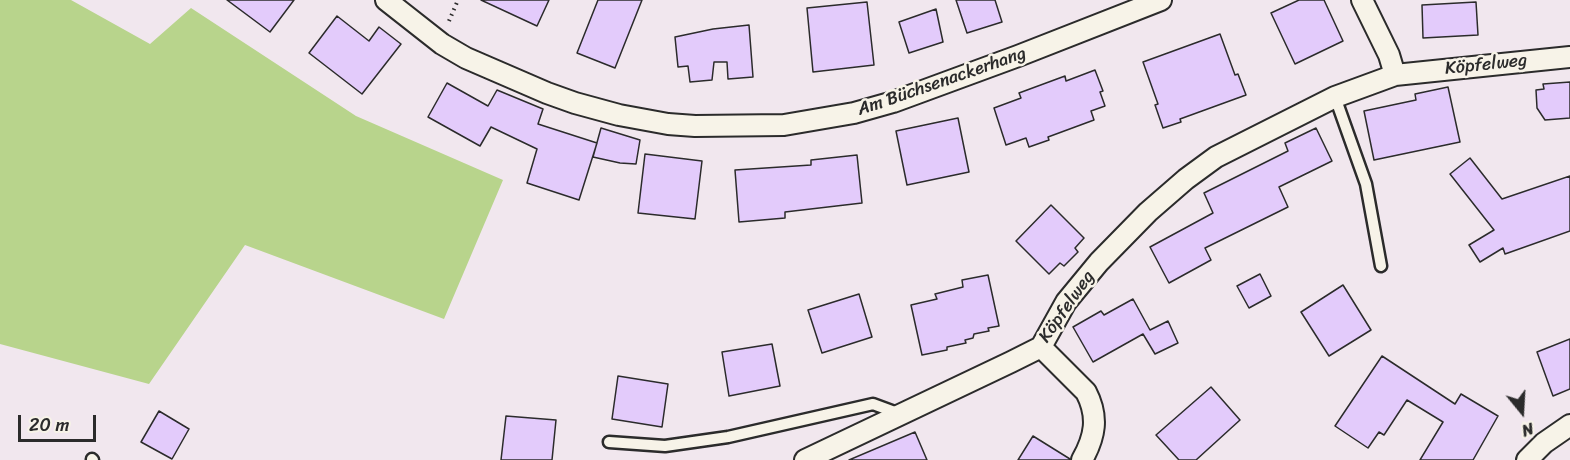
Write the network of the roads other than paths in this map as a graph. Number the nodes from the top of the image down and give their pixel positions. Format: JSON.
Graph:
{"nodes":[{"id":1,"x":386,"y":0,"type":"edge"},
{"id":2,"x":1161,"y":0,"type":"edge"},
{"id":3,"x":1362,"y":0,"type":"edge"},
{"id":4,"x":1570,"y":57,"type":"edge"},
{"id":5,"x":1395,"y":75,"type":"junction"},
{"id":6,"x":1335,"y":97,"type":"junction"},
{"id":7,"x":1381,"y":266,"type":"dead end"},
{"id":8,"x":1041,"y":347,"type":"junction"},
{"id":9,"x":901,"y":414,"type":"junction"},
{"id":10,"x":1570,"y":425,"type":"edge"},
{"id":11,"x":609,"y":442,"type":"dead end"},
{"id":12,"x":805,"y":460,"type":"edge"},
{"id":13,"x":1082,"y":460,"type":"edge"},
{"id":14,"x":1527,"y":460,"type":"edge"}],
"edges":[{"from":1,"to":2,"type":"street","name":"Am Büchsenackerhang"},
{"from":3,"to":5,"type":"street"},
{"from":4,"to":5,"type":"street","name":"Köpfelweg"},
{"from":5,"to":6,"type":"street","name":"Köpfelweg"},
{"from":6,"to":7,"type":"lane"},
{"from":6,"to":8,"type":"street","name":"Köpfelweg"},
{"from":8,"to":9,"type":"street","name":"Köpfelweg"},
{"from":8,"to":13,"type":"street"},
{"from":9,"to":11,"type":"lane"},
{"from":9,"to":12,"type":"street","name":"Köpfelweg"},
{"from":10,"to":14,"type":"street"}]}
